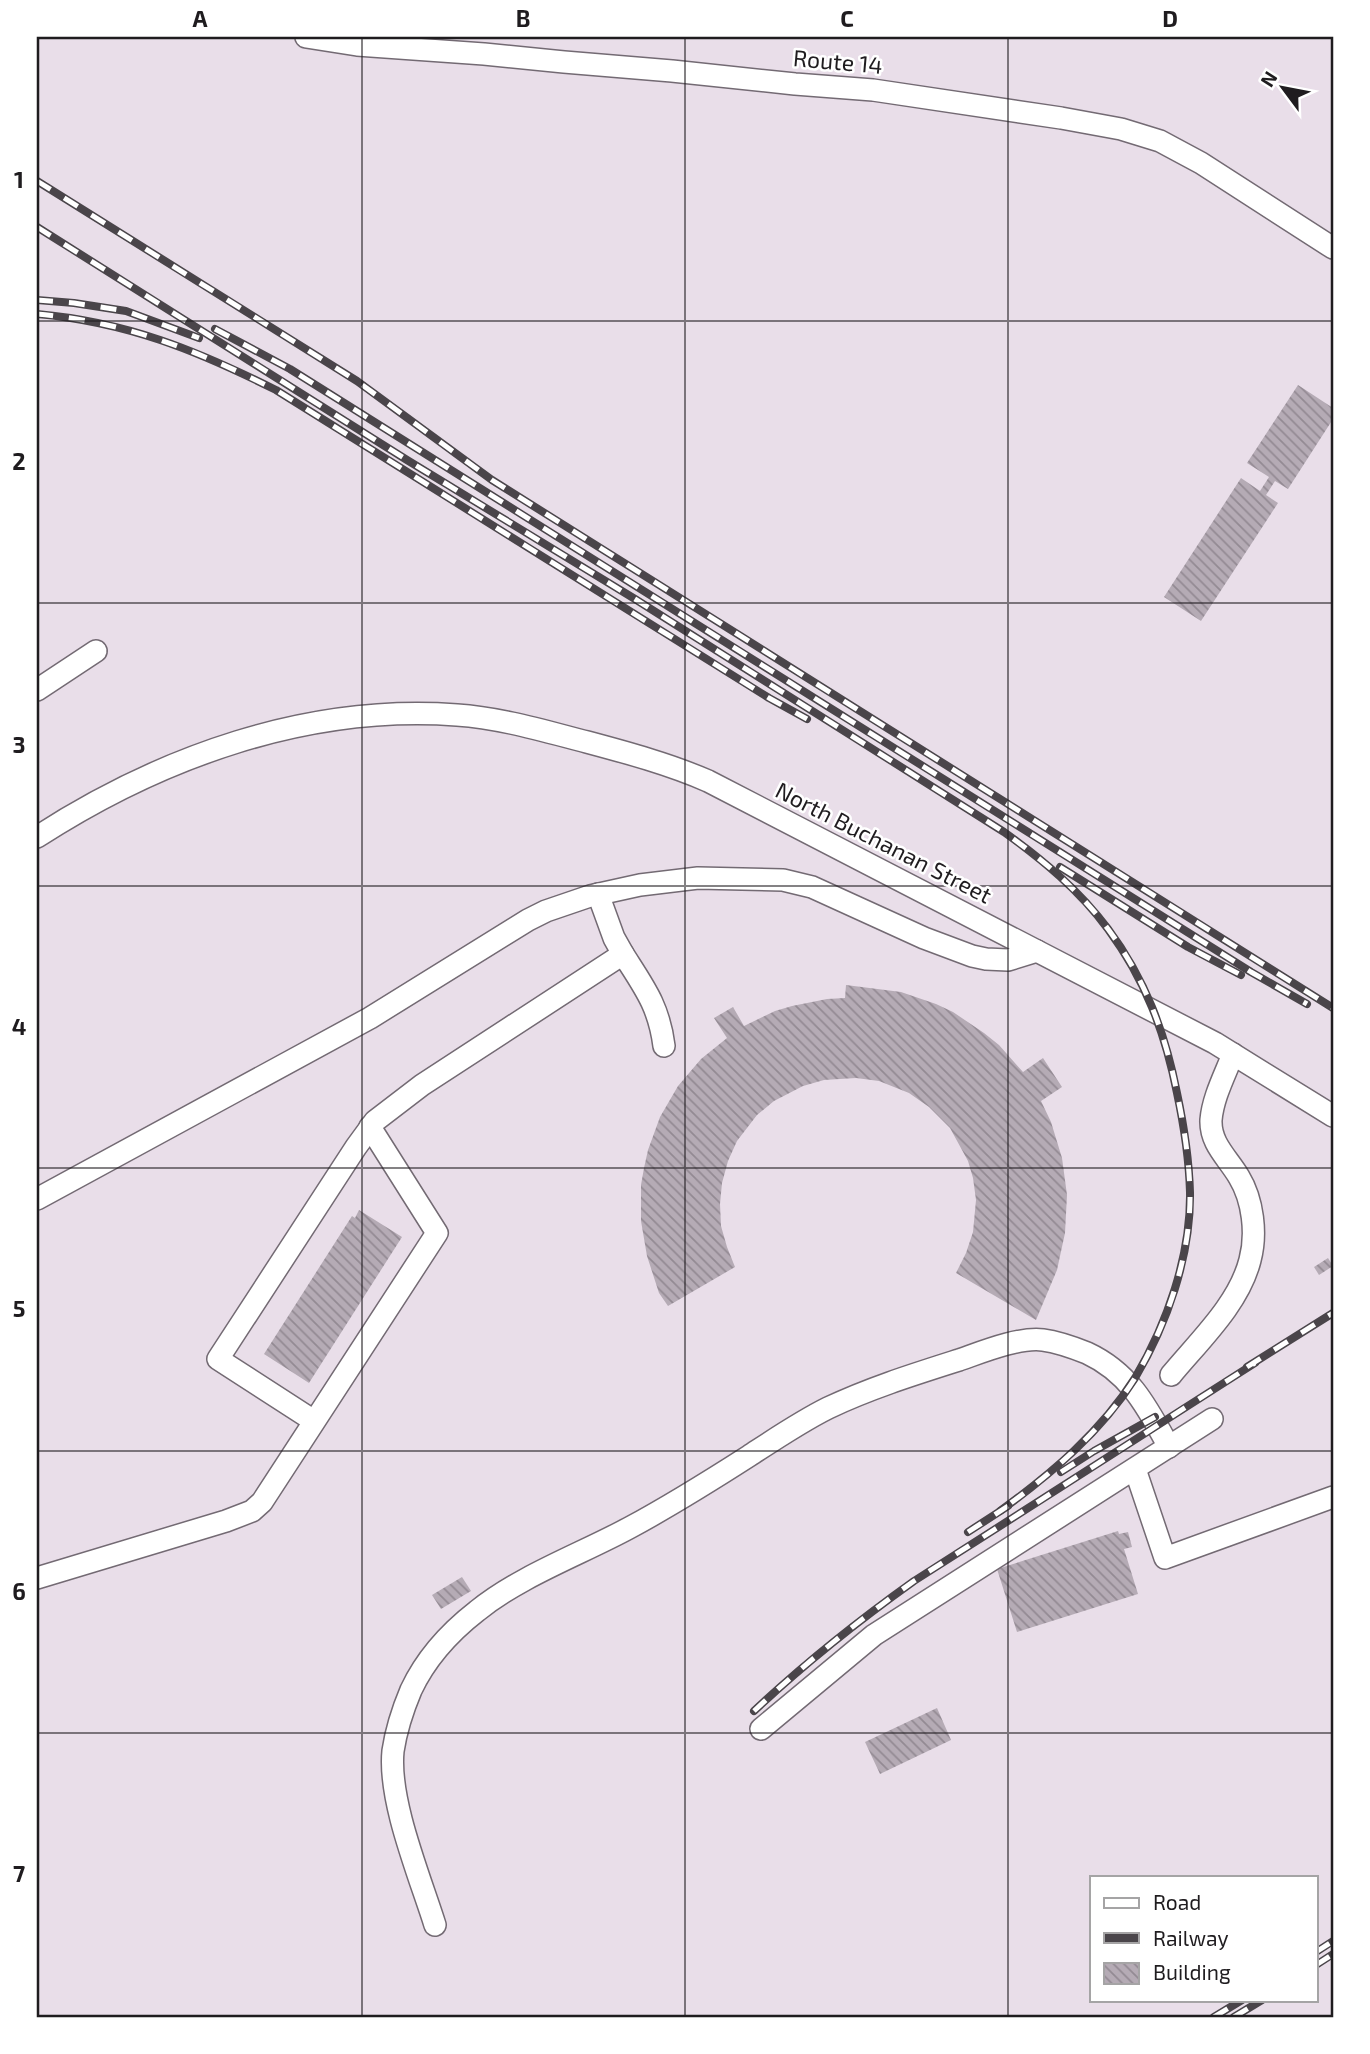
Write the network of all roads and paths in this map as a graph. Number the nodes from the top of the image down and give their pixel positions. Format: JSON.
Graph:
{"nodes":[{"id":1,"x":306,"y":37,"type":"edge"},
{"id":2,"x":1333,"y":248,"type":"edge"},
{"id":3,"x":96,"y":651,"type":"dead end"},
{"id":4,"x":37,"y":690,"type":"edge"},
{"id":5,"x":37,"y":837,"type":"edge"},
{"id":6,"x":598,"y":894,"type":"junction"},
{"id":7,"x":1037,"y":951,"type":"junction"},
{"id":8,"x":623,"y":954,"type":"junction"},
{"id":9,"x":664,"y":1046,"type":"dead end"},
{"id":10,"x":1233,"y":1054,"type":"junction"},
{"id":11,"x":1333,"y":1116,"type":"edge"},
{"id":12,"x":370,"y":1127,"type":"junction"},
{"id":13,"x":37,"y":1199,"type":"edge"},
{"id":14,"x":1171,"y":1375,"type":"dead end"},
{"id":15,"x":1212,"y":1419,"type":"dead end"},
{"id":16,"x":314,"y":1421,"type":"junction"},
{"id":17,"x":1169,"y":1447,"type":"junction"},
{"id":18,"x":1135,"y":1469,"type":"junction"},
{"id":19,"x":1333,"y":1497,"type":"edge"},
{"id":20,"x":37,"y":1578,"type":"edge"},
{"id":21,"x":761,"y":1729,"type":"dead end"},
{"id":22,"x":435,"y":1925,"type":"dead end"}],
"edges":[{"from":1,"to":2,"type":"street","name":"Route 14"},
{"from":3,"to":4,"type":"street"},
{"from":5,"to":7,"type":"street","name":"North Buchanan Street"},
{"from":6,"to":7,"type":"street"},
{"from":6,"to":8,"type":"street"},
{"from":6,"to":13,"type":"street"},
{"from":7,"to":10,"type":"street","name":"North Buchanan Street"},
{"from":8,"to":9,"type":"street"},
{"from":8,"to":12,"type":"street"},
{"from":10,"to":11,"type":"street","name":"North Buchanan Street"},
{"from":10,"to":14,"type":"street"},
{"from":12,"to":16,"type":"street"},
{"from":12,"to":16,"type":"street"},
{"from":15,"to":17,"type":"street"},
{"from":16,"to":20,"type":"street"},
{"from":17,"to":18,"type":"street"},
{"from":17,"to":22,"type":"street"},
{"from":18,"to":19,"type":"street"},
{"from":18,"to":21,"type":"street"}]}
